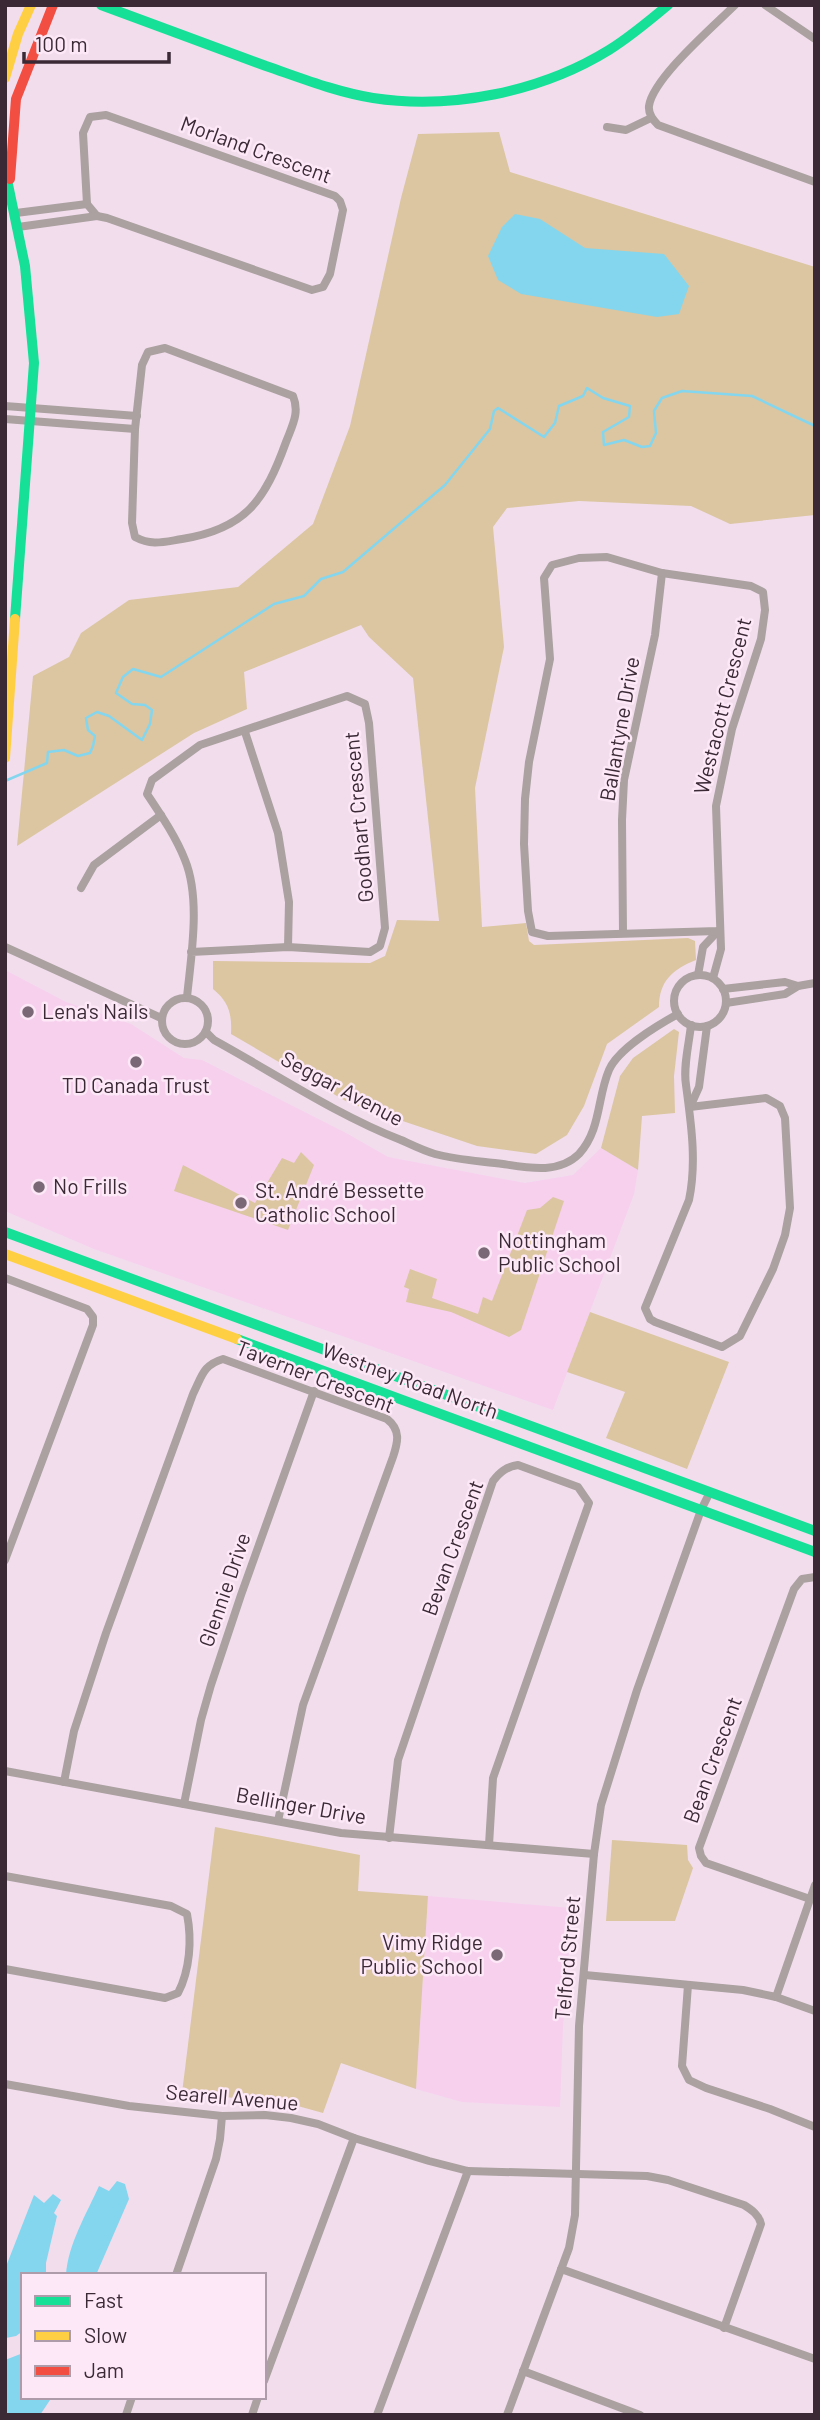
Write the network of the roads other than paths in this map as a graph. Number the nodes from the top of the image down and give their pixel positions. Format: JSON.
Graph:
{"nodes":[{"id":1,"x":31,"y":5,"type":"edge"},
{"id":2,"x":52,"y":5,"type":"edge"},
{"id":3,"x":101,"y":5,"type":"edge"},
{"id":4,"x":668,"y":5,"type":"edge"},
{"id":5,"x":735,"y":5,"type":"edge"},
{"id":6,"x":765,"y":5,"type":"edge"},
{"id":7,"x":815,"y":39,"type":"edge"},
{"id":8,"x":5,"y":78,"type":"edge"},
{"id":9,"x":651,"y":118,"type":"junction"},
{"id":10,"x":607,"y":127,"type":"dead end"},
{"id":11,"x":5,"y":170,"type":"edge"},
{"id":12,"x":815,"y":181,"type":"edge"},
{"id":13,"x":9,"y":186,"type":"junction"},
{"id":14,"x":87,"y":204,"type":"junction"},
{"id":15,"x":16,"y":213,"type":"junction"},
{"id":16,"x":97,"y":216,"type":"junction"},
{"id":17,"x":18,"y":228,"type":"junction"},
{"id":18,"x":5,"y":406,"type":"edge"},
{"id":19,"x":31,"y":415,"type":"junction"},
{"id":20,"x":137,"y":416,"type":"junction"},
{"id":21,"x":5,"y":419,"type":"edge"},
{"id":22,"x":135,"y":429,"type":"junction"},
{"id":23,"x":662,"y":573,"type":"junction"},
{"id":24,"x":245,"y":732,"type":"junction"},
{"id":25,"x":6,"y":747,"type":"edge"},
{"id":26,"x":5,"y":758,"type":"edge"},
{"id":27,"x":161,"y":816,"type":"junction"},
{"id":28,"x":81,"y":888,"type":"dead end"},
{"id":29,"x":719,"y":931,"type":"junction"},
{"id":30,"x":623,"y":933,"type":"junction"},
{"id":31,"x":5,"y":947,"type":"edge"},
{"id":32,"x":288,"y":947,"type":"junction"},
{"id":33,"x":191,"y":952,"type":"junction"},
{"id":34,"x":698,"y":975,"type":"junction"},
{"id":35,"x":713,"y":978,"type":"junction"},
{"id":36,"x":815,"y":983,"type":"edge"},
{"id":37,"x":798,"y":986,"type":"junction"},
{"id":38,"x":723,"y":989,"type":"junction"},
{"id":39,"x":187,"y":997,"type":"junction"},
{"id":40,"x":726,"y":1003,"type":"junction"},
{"id":41,"x":678,"y":1014,"type":"junction"},
{"id":42,"x":161,"y":1018,"type":"junction"},
{"id":43,"x":691,"y":1025,"type":"junction"},
{"id":44,"x":707,"y":1026,"type":"junction"},
{"id":45,"x":206,"y":1032,"type":"junction"},
{"id":46,"x":690,"y":1107,"type":"junction"},
{"id":47,"x":5,"y":1232,"type":"edge"},
{"id":48,"x":5,"y":1254,"type":"edge"},
{"id":49,"x":5,"y":1278,"type":"edge"},
{"id":50,"x":314,"y":1391,"type":"junction"},
{"id":51,"x":710,"y":1492,"type":"junction"},
{"id":52,"x":701,"y":1510,"type":"junction"},
{"id":53,"x":815,"y":1531,"type":"edge"},
{"id":54,"x":815,"y":1552,"type":"edge"},
{"id":55,"x":5,"y":1560,"type":"edge"},
{"id":56,"x":815,"y":1577,"type":"edge"},
{"id":57,"x":5,"y":1771,"type":"edge"},
{"id":58,"x":64,"y":1782,"type":"junction"},
{"id":59,"x":184,"y":1804,"type":"junction"},
{"id":60,"x":278,"y":1821,"type":"junction"},
{"id":61,"x":389,"y":1838,"type":"junction"},
{"id":62,"x":489,"y":1845,"type":"junction"},
{"id":63,"x":594,"y":1854,"type":"junction"},
{"id":64,"x":5,"y":1876,"type":"edge"},
{"id":65,"x":815,"y":1885,"type":"edge"},
{"id":66,"x":810,"y":1899,"type":"junction"},
{"id":67,"x":5,"y":1969,"type":"edge"},
{"id":68,"x":585,"y":1975,"type":"junction"},
{"id":69,"x":688,"y":1985,"type":"junction"},
{"id":70,"x":776,"y":1997,"type":"junction"},
{"id":71,"x":815,"y":2011,"type":"edge"},
{"id":72,"x":5,"y":2084,"type":"edge"},
{"id":73,"x":222,"y":2116,"type":"junction"},
{"id":74,"x":815,"y":2127,"type":"edge"},
{"id":75,"x":354,"y":2138,"type":"junction"},
{"id":76,"x":468,"y":2171,"type":"junction"},
{"id":77,"x":576,"y":2174,"type":"junction"},
{"id":78,"x":561,"y":2269,"type":"junction"},
{"id":79,"x":177,"y":2273,"type":"edge"},
{"id":80,"x":724,"y":2328,"type":"junction"},
{"id":81,"x":815,"y":2359,"type":"edge"},
{"id":82,"x":523,"y":2371,"type":"junction"},
{"id":83,"x":266,"y":2376,"type":"edge"},
{"id":84,"x":618,"y":2411,"type":"edge"},
{"id":85,"x":377,"y":2415,"type":"edge"},
{"id":86,"x":507,"y":2415,"type":"edge"},
{"id":87,"x":640,"y":2415,"type":"edge"}],
"edges":[{"from":1,"to":8,"type":"main road"},
{"from":2,"to":13,"type":"main road"},
{"from":3,"to":4,"type":"main road"},
{"from":5,"to":9,"type":"street"},
{"from":6,"to":7,"type":"street"},
{"from":9,"to":10,"type":"street"},
{"from":9,"to":12,"type":"street"},
{"from":11,"to":13,"type":"main road"},
{"from":13,"to":15,"type":"main road"},
{"from":14,"to":15,"type":"street"},
{"from":14,"to":16,"type":"street"},
{"from":14,"to":16,"type":"street","name":"Morland Crescent"},
{"from":15,"to":17,"type":"main road"},
{"from":16,"to":17,"type":"street","name":"Morland Crescent"},
{"from":17,"to":19,"type":"main road"},
{"from":18,"to":19,"type":"street"},
{"from":19,"to":20,"type":"street"},
{"from":19,"to":21,"type":"street"},
{"from":19,"to":22,"type":"street"},
{"from":19,"to":25,"type":"main road"},
{"from":20,"to":22,"type":"street"},
{"from":20,"to":22,"type":"street"},
{"from":23,"to":29,"type":"street","name":"Westacott Crescent"},
{"from":23,"to":30,"type":"street","name":"Ballantyne Drive"},
{"from":23,"to":30,"type":"street","name":"Westacott Crescent"},
{"from":24,"to":27,"type":"street","name":"Goodhart Crescent"},
{"from":24,"to":32,"type":"street"},
{"from":24,"to":32,"type":"street","name":"Goodhart Crescent"},
{"from":25,"to":26,"type":"main road"},
{"from":27,"to":28,"type":"street"},
{"from":27,"to":33,"type":"street","name":"Goodhart Crescent"},
{"from":29,"to":30,"type":"street","name":"Westacott Crescent"},
{"from":29,"to":34,"type":"street"},
{"from":29,"to":35,"type":"street","name":"Westacott Crescent"},
{"from":31,"to":42,"type":"street"},
{"from":32,"to":33,"type":"street","name":"Goodhart Crescent"},
{"from":33,"to":39,"type":"street","name":"Goodhart Crescent"},
{"from":34,"to":35,"type":"street"},
{"from":34,"to":41,"type":"street"},
{"from":35,"to":38,"type":"street"},
{"from":36,"to":37,"type":"street"},
{"from":37,"to":38,"type":"street"},
{"from":37,"to":40,"type":"street"},
{"from":38,"to":40,"type":"street"},
{"from":39,"to":42,"type":"street"},
{"from":39,"to":45,"type":"street"},
{"from":40,"to":44,"type":"street"},
{"from":41,"to":43,"type":"street"},
{"from":41,"to":45,"type":"street","name":"Seggar Avenue"},
{"from":42,"to":45,"type":"street"},
{"from":43,"to":44,"type":"street"},
{"from":43,"to":46,"type":"street"},
{"from":44,"to":46,"type":"street"},
{"from":46,"to":46,"type":"street"},
{"from":47,"to":51,"type":"main road","name":"Westney Road North"},
{"from":48,"to":52,"type":"main road","name":"Westney Road North"},
{"from":49,"to":55,"type":"street"},
{"from":50,"to":58,"type":"street","name":"Taverner Crescent"},
{"from":50,"to":59,"type":"street","name":"Glennie Drive"},
{"from":50,"to":60,"type":"street","name":"Taverner Crescent"},
{"from":51,"to":52,"type":"street","name":"Telford Street"},
{"from":51,"to":53,"type":"main road","name":"Westney Road North"},
{"from":52,"to":54,"type":"main road","name":"Westney Road North"},
{"from":52,"to":63,"type":"street","name":"Telford Street"},
{"from":56,"to":66,"type":"street","name":"Bean Crescent"},
{"from":57,"to":58,"type":"street","name":"Bellinger Drive"},
{"from":58,"to":59,"type":"street","name":"Bellinger Drive"},
{"from":59,"to":60,"type":"street","name":"Bellinger Drive"},
{"from":60,"to":61,"type":"street","name":"Bellinger Drive"},
{"from":61,"to":62,"type":"street","name":"Bellinger Drive"},
{"from":61,"to":62,"type":"street","name":"Bevan Crescent"},
{"from":62,"to":63,"type":"street","name":"Bellinger Drive"},
{"from":63,"to":68,"type":"street","name":"Telford Street"},
{"from":64,"to":67,"type":"street"},
{"from":65,"to":66,"type":"street"},
{"from":66,"to":70,"type":"street"},
{"from":68,"to":69,"type":"street"},
{"from":68,"to":77,"type":"street","name":"Telford Street"},
{"from":69,"to":70,"type":"street"},
{"from":69,"to":74,"type":"street"},
{"from":70,"to":71,"type":"street"},
{"from":72,"to":73,"type":"street","name":"Searell Avenue"},
{"from":73,"to":75,"type":"street","name":"Searell Avenue"},
{"from":73,"to":79,"type":"street"},
{"from":75,"to":76,"type":"street","name":"Searell Avenue"},
{"from":75,"to":83,"type":"street"},
{"from":76,"to":77,"type":"street","name":"Searell Avenue"},
{"from":76,"to":85,"type":"street"},
{"from":77,"to":78,"type":"street","name":"Telford Street"},
{"from":77,"to":80,"type":"street","name":"Searell Avenue"},
{"from":78,"to":80,"type":"street"},
{"from":78,"to":82,"type":"street","name":"Telford Street"},
{"from":80,"to":81,"type":"street"},
{"from":82,"to":84,"type":"street"},
{"from":82,"to":86,"type":"street","name":"Telford Street"},
{"from":84,"to":87,"type":"street"}]}
